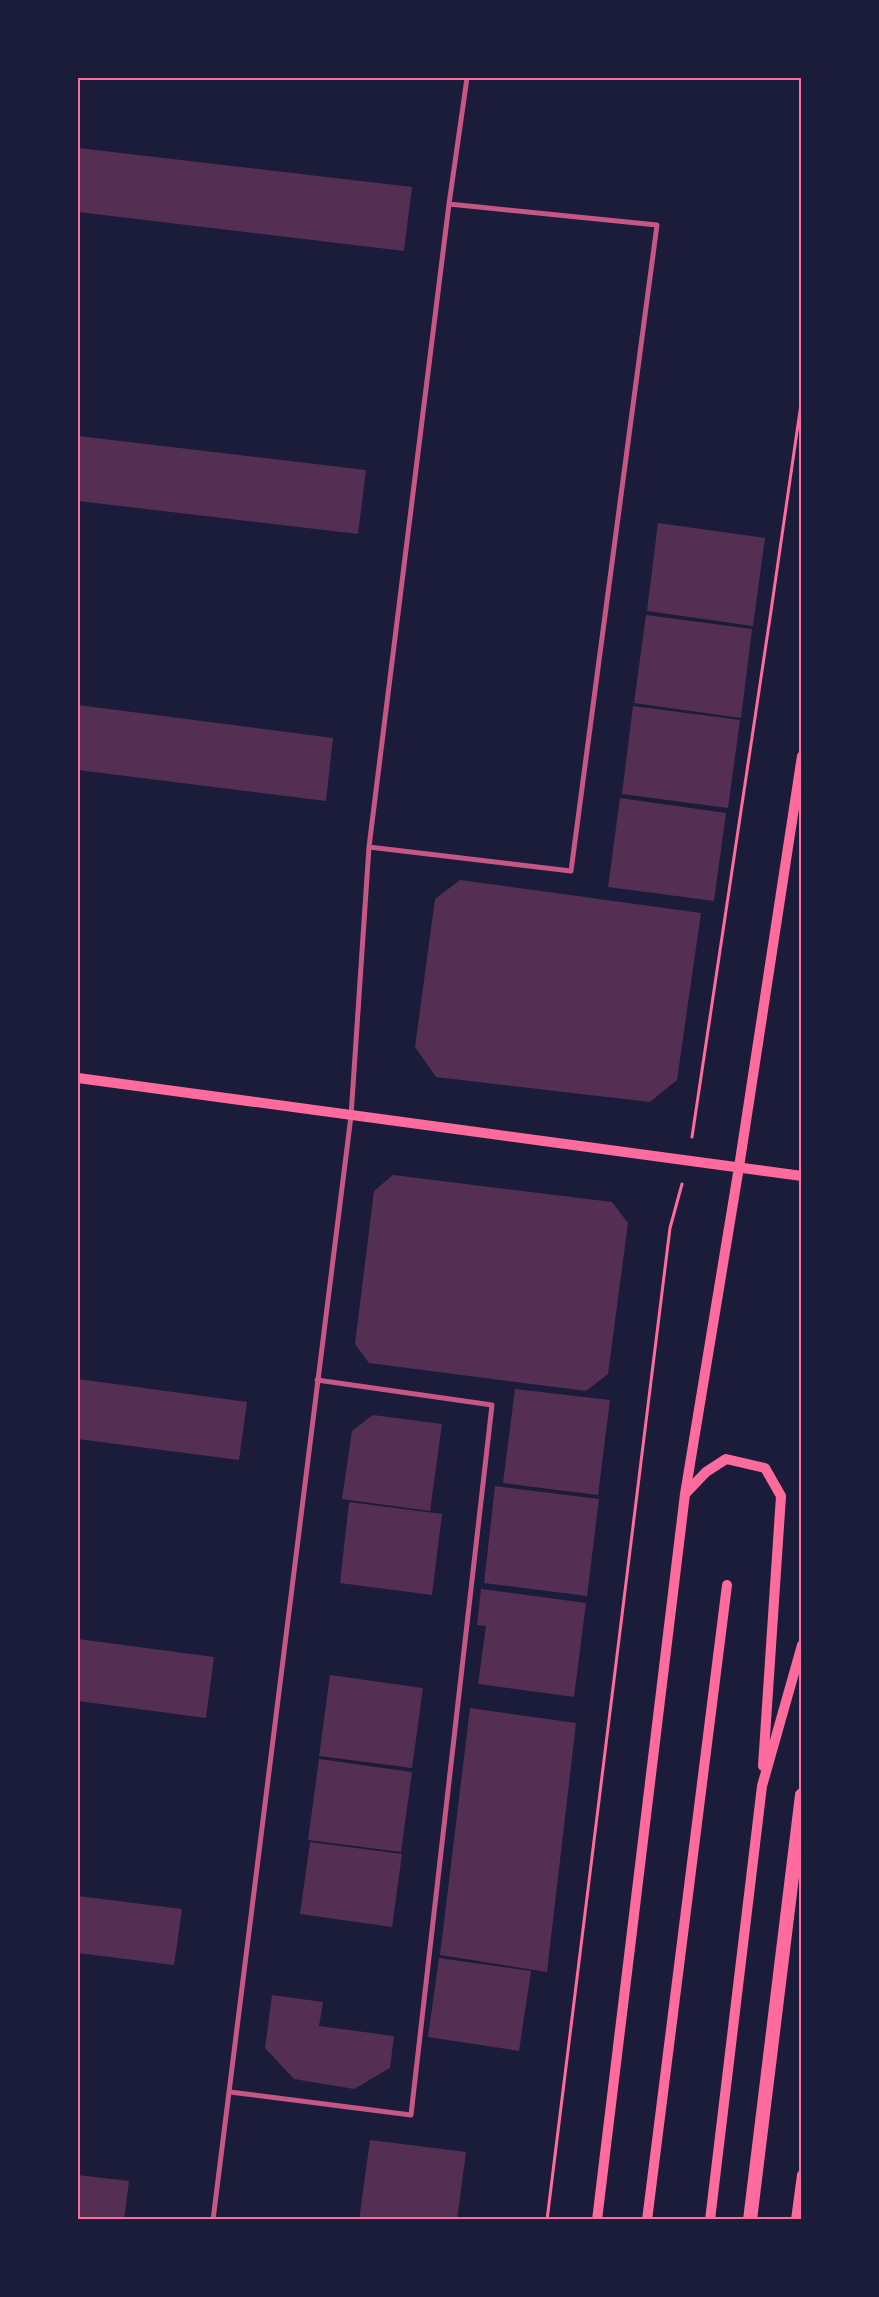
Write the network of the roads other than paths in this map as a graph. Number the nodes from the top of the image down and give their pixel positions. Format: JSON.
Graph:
{"nodes":[{"id":1,"x":467,"y":78,"type":"edge"},
{"id":2,"x":449,"y":204,"type":"junction"},
{"id":3,"x":802,"y":756,"type":"edge"},
{"id":4,"x":369,"y":847,"type":"junction"},
{"id":5,"x":78,"y":1078,"type":"edge"},
{"id":6,"x":351,"y":1116,"type":"junction"},
{"id":7,"x":739,"y":1167,"type":"junction"},
{"id":8,"x":802,"y":1176,"type":"edge"},
{"id":9,"x":318,"y":1380,"type":"junction"},
{"id":10,"x":685,"y":1494,"type":"junction"},
{"id":11,"x":727,"y":1585,"type":"dead end"},
{"id":12,"x":802,"y":1645,"type":"edge"},
{"id":13,"x":762,"y":1786,"type":"junction"},
{"id":14,"x":802,"y":1796,"type":"edge"},
{"id":15,"x":230,"y":2092,"type":"junction"},
{"id":16,"x":802,"y":2175,"type":"edge"},
{"id":17,"x":213,"y":2220,"type":"edge"},
{"id":18,"x":597,"y":2220,"type":"edge"},
{"id":19,"x":647,"y":2220,"type":"edge"},
{"id":20,"x":710,"y":2220,"type":"edge"},
{"id":21,"x":750,"y":2220,"type":"edge"},
{"id":22,"x":796,"y":2220,"type":"edge"}],
"edges":[{"from":1,"to":2,"type":"street"},
{"from":2,"to":4,"type":"street"},
{"from":2,"to":4,"type":"street"},
{"from":3,"to":7,"type":"main road"},
{"from":4,"to":6,"type":"street"},
{"from":5,"to":6,"type":"main road"},
{"from":6,"to":7,"type":"main road"},
{"from":6,"to":9,"type":"street"},
{"from":7,"to":8,"type":"main road"},
{"from":7,"to":10,"type":"main road"},
{"from":9,"to":15,"type":"street"},
{"from":9,"to":15,"type":"street"},
{"from":10,"to":13,"type":"main road"},
{"from":10,"to":18,"type":"main road"},
{"from":11,"to":19,"type":"main road"},
{"from":12,"to":13,"type":"main road"},
{"from":13,"to":20,"type":"main road"},
{"from":14,"to":21,"type":"highway"},
{"from":15,"to":17,"type":"street"},
{"from":16,"to":22,"type":"main road"}]}
